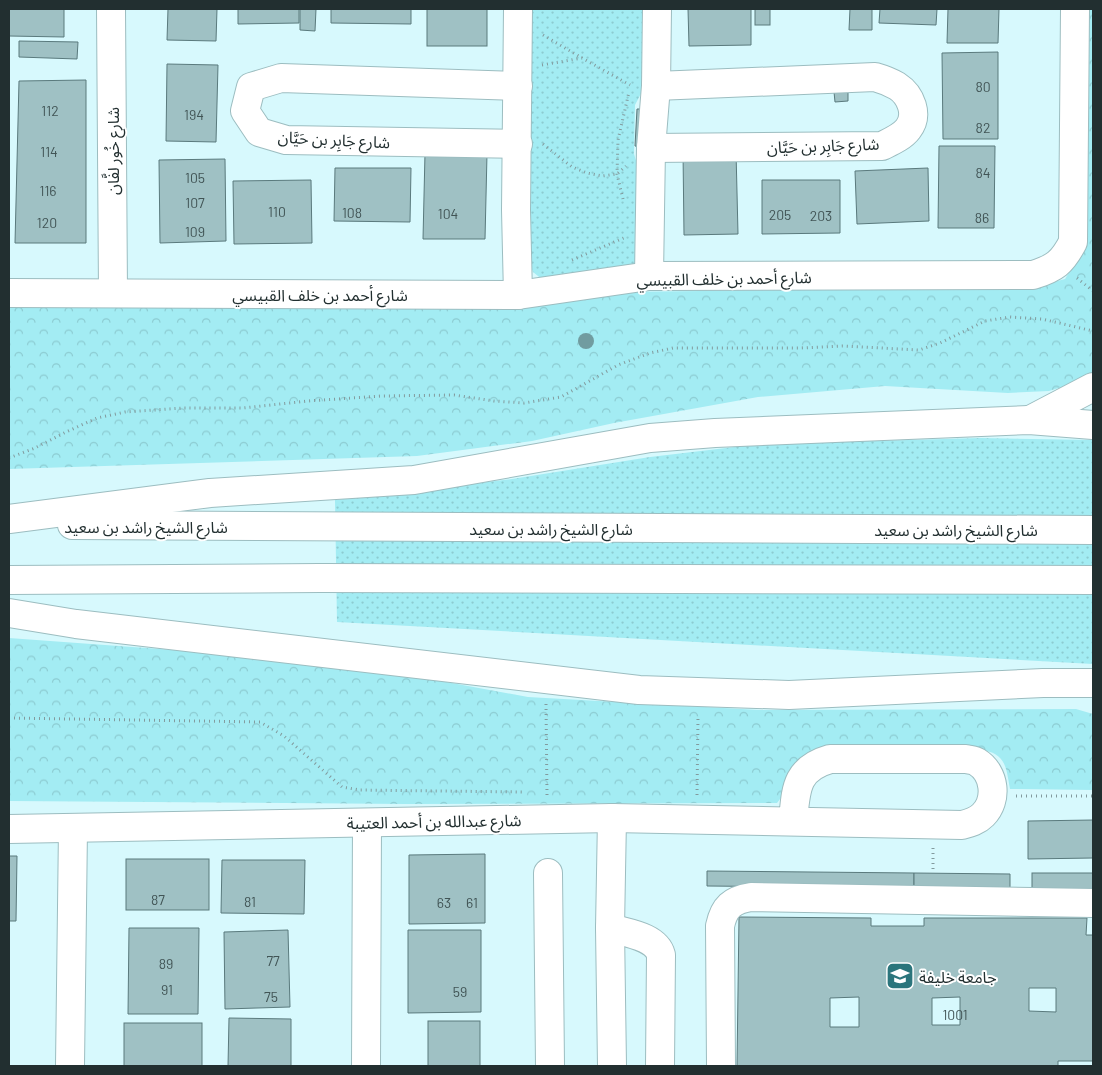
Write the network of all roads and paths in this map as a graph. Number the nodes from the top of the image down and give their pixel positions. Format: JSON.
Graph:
{"nodes":[{"id":1,"x":111,"y":9,"type":"edge"},
{"id":2,"x":518,"y":9,"type":"edge"},
{"id":3,"x":657,"y":9,"type":"edge"},
{"id":4,"x":1075,"y":9,"type":"edge"},
{"id":5,"x":543,"y":26,"type":"dead end"},
{"id":6,"x":543,"y":35,"type":"junction"},
{"id":7,"x":543,"y":41,"type":"dead end"},
{"id":8,"x":542,"y":56,"type":"dead end"},
{"id":9,"x":582,"y":58,"type":"junction"},
{"id":10,"x":518,"y":86,"type":"junction"},
{"id":11,"x":643,"y":86,"type":"junction"},
{"id":12,"x":626,"y":103,"type":"dead end"},
{"id":13,"x":530,"y":148,"type":"junction"},
{"id":14,"x":650,"y":148,"type":"junction"},
{"id":15,"x":617,"y":174,"type":"junction"},
{"id":16,"x":624,"y":200,"type":"dead end"},
{"id":17,"x":632,"y":234,"type":"dead end"},
{"id":18,"x":569,"y":262,"type":"dead end"},
{"id":19,"x":649,"y":276,"type":"junction"},
{"id":20,"x":9,"y":293,"type":"edge"},
{"id":21,"x":113,"y":293,"type":"junction"},
{"id":22,"x":518,"y":295,"type":"junction"},
{"id":23,"x":1093,"y":332,"type":"edge"},
{"id":24,"x":1093,"y":387,"type":"edge"},
{"id":25,"x":1029,"y":420,"type":"junction"},
{"id":26,"x":1093,"y":425,"type":"edge"},
{"id":27,"x":9,"y":458,"type":"edge"},
{"id":28,"x":9,"y":519,"type":"edge"},
{"id":29,"x":9,"y":525,"type":"edge"},
{"id":30,"x":1093,"y":530,"type":"edge"},
{"id":31,"x":9,"y":580,"type":"edge"},
{"id":32,"x":1093,"y":580,"type":"edge"},
{"id":33,"x":9,"y":613,"type":"edge"},
{"id":34,"x":545,"y":679,"type":"junction"},
{"id":35,"x":1043,"y":683,"type":"junction"},
{"id":36,"x":1093,"y":683,"type":"edge"},
{"id":37,"x":698,"y":692,"type":"junction"},
{"id":38,"x":1093,"y":703,"type":"edge"},
{"id":39,"x":9,"y":718,"type":"edge"},
{"id":40,"x":994,"y":790,"type":"junction"},
{"id":41,"x":527,"y":792,"type":"dead end"},
{"id":42,"x":1093,"y":796,"type":"edge"},
{"id":43,"x":612,"y":818,"type":"junction"},
{"id":44,"x":547,"y":819,"type":"junction"},
{"id":45,"x":697,"y":819,"type":"junction"},
{"id":46,"x":794,"y":821,"type":"junction"},
{"id":47,"x":367,"y":822,"type":"junction"},
{"id":48,"x":73,"y":828,"type":"junction"},
{"id":49,"x":9,"y":829,"type":"edge"},
{"id":50,"x":548,"y":873,"type":"dead end"},
{"id":51,"x":1093,"y":903,"type":"edge"},
{"id":52,"x":610,"y":928,"type":"junction"},
{"id":53,"x":70,"y":1066,"type":"edge"},
{"id":54,"x":366,"y":1066,"type":"edge"},
{"id":55,"x":550,"y":1066,"type":"edge"},
{"id":56,"x":612,"y":1066,"type":"edge"},
{"id":57,"x":660,"y":1066,"type":"edge"},
{"id":58,"x":721,"y":1066,"type":"edge"}],
"edges":[{"from":1,"to":21,"type":"main road","name":"شارع خُور لفَّان"},
{"from":2,"to":10,"type":"main road"},
{"from":3,"to":11,"type":"main road"},
{"from":4,"to":19,"type":"main road","name":"شارع أحمد بن خلف القبيسي"},
{"from":5,"to":6,"type":"path"},
{"from":6,"to":7,"type":"path"},
{"from":6,"to":9,"type":"path"},
{"from":8,"to":9,"type":"path"},
{"from":9,"to":11,"type":"path"},
{"from":10,"to":13,"type":"main road"},
{"from":10,"to":13,"type":"main road","name":"شارع جَابِر بن حَيَّان"},
{"from":11,"to":14,"type":"main road"},
{"from":11,"to":14,"type":"main road","name":"شارع جَابِر بن حَيَّان"},
{"from":12,"to":15,"type":"path"},
{"from":13,"to":15,"type":"path"},
{"from":13,"to":22,"type":"main road"},
{"from":14,"to":15,"type":"path"},
{"from":14,"to":19,"type":"main road"},
{"from":15,"to":16,"type":"path"},
{"from":17,"to":18,"type":"path"},
{"from":19,"to":22,"type":"main road","name":"شارع أحمد بن خلف القبيسي"},
{"from":20,"to":21,"type":"main road","name":"شارع أحمد بن خلف القبيسي"},
{"from":21,"to":22,"type":"main road","name":"شارع أحمد بن خلف القبيسي"},
{"from":23,"to":27,"type":"path"},
{"from":24,"to":25,"type":"main road"},
{"from":25,"to":26,"type":"main road"},
{"from":25,"to":28,"type":"main road"},
{"from":29,"to":30,"type":"main road","name":"شارع الشيخ راشد بن سعيد"},
{"from":31,"to":32,"type":"main road"},
{"from":33,"to":34,"type":"main road"},
{"from":34,"to":37,"type":"main road"},
{"from":34,"to":44,"type":"path"},
{"from":35,"to":36,"type":"main road"},
{"from":35,"to":37,"type":"main road"},
{"from":35,"to":38,"type":"main road"},
{"from":37,"to":45,"type":"path"},
{"from":39,"to":41,"type":"path"},
{"from":40,"to":42,"type":"path"},
{"from":40,"to":46,"type":"main road","name":"شارع عبدالله بن أحمد العتيبة"},
{"from":40,"to":46,"type":"main road"},
{"from":43,"to":44,"type":"main road","name":"شارع عبدالله بن أحمد العتيبة"},
{"from":43,"to":45,"type":"main road","name":"شارع عبدالله بن أحمد العتيبة"},
{"from":43,"to":52,"type":"main road"},
{"from":44,"to":47,"type":"main road","name":"شارع عبدالله بن أحمد العتيبة"},
{"from":45,"to":46,"type":"main road","name":"شارع عبدالله بن أحمد العتيبة"},
{"from":47,"to":48,"type":"main road","name":"شارع عبدالله بن أحمد العتيبة"},
{"from":47,"to":54,"type":"main road"},
{"from":48,"to":49,"type":"main road","name":"شارع عبدالله بن أحمد العتيبة"},
{"from":48,"to":53,"type":"main road"},
{"from":50,"to":55,"type":"main road"},
{"from":51,"to":58,"type":"main road"},
{"from":52,"to":56,"type":"main road"},
{"from":52,"to":57,"type":"main road"}]}
